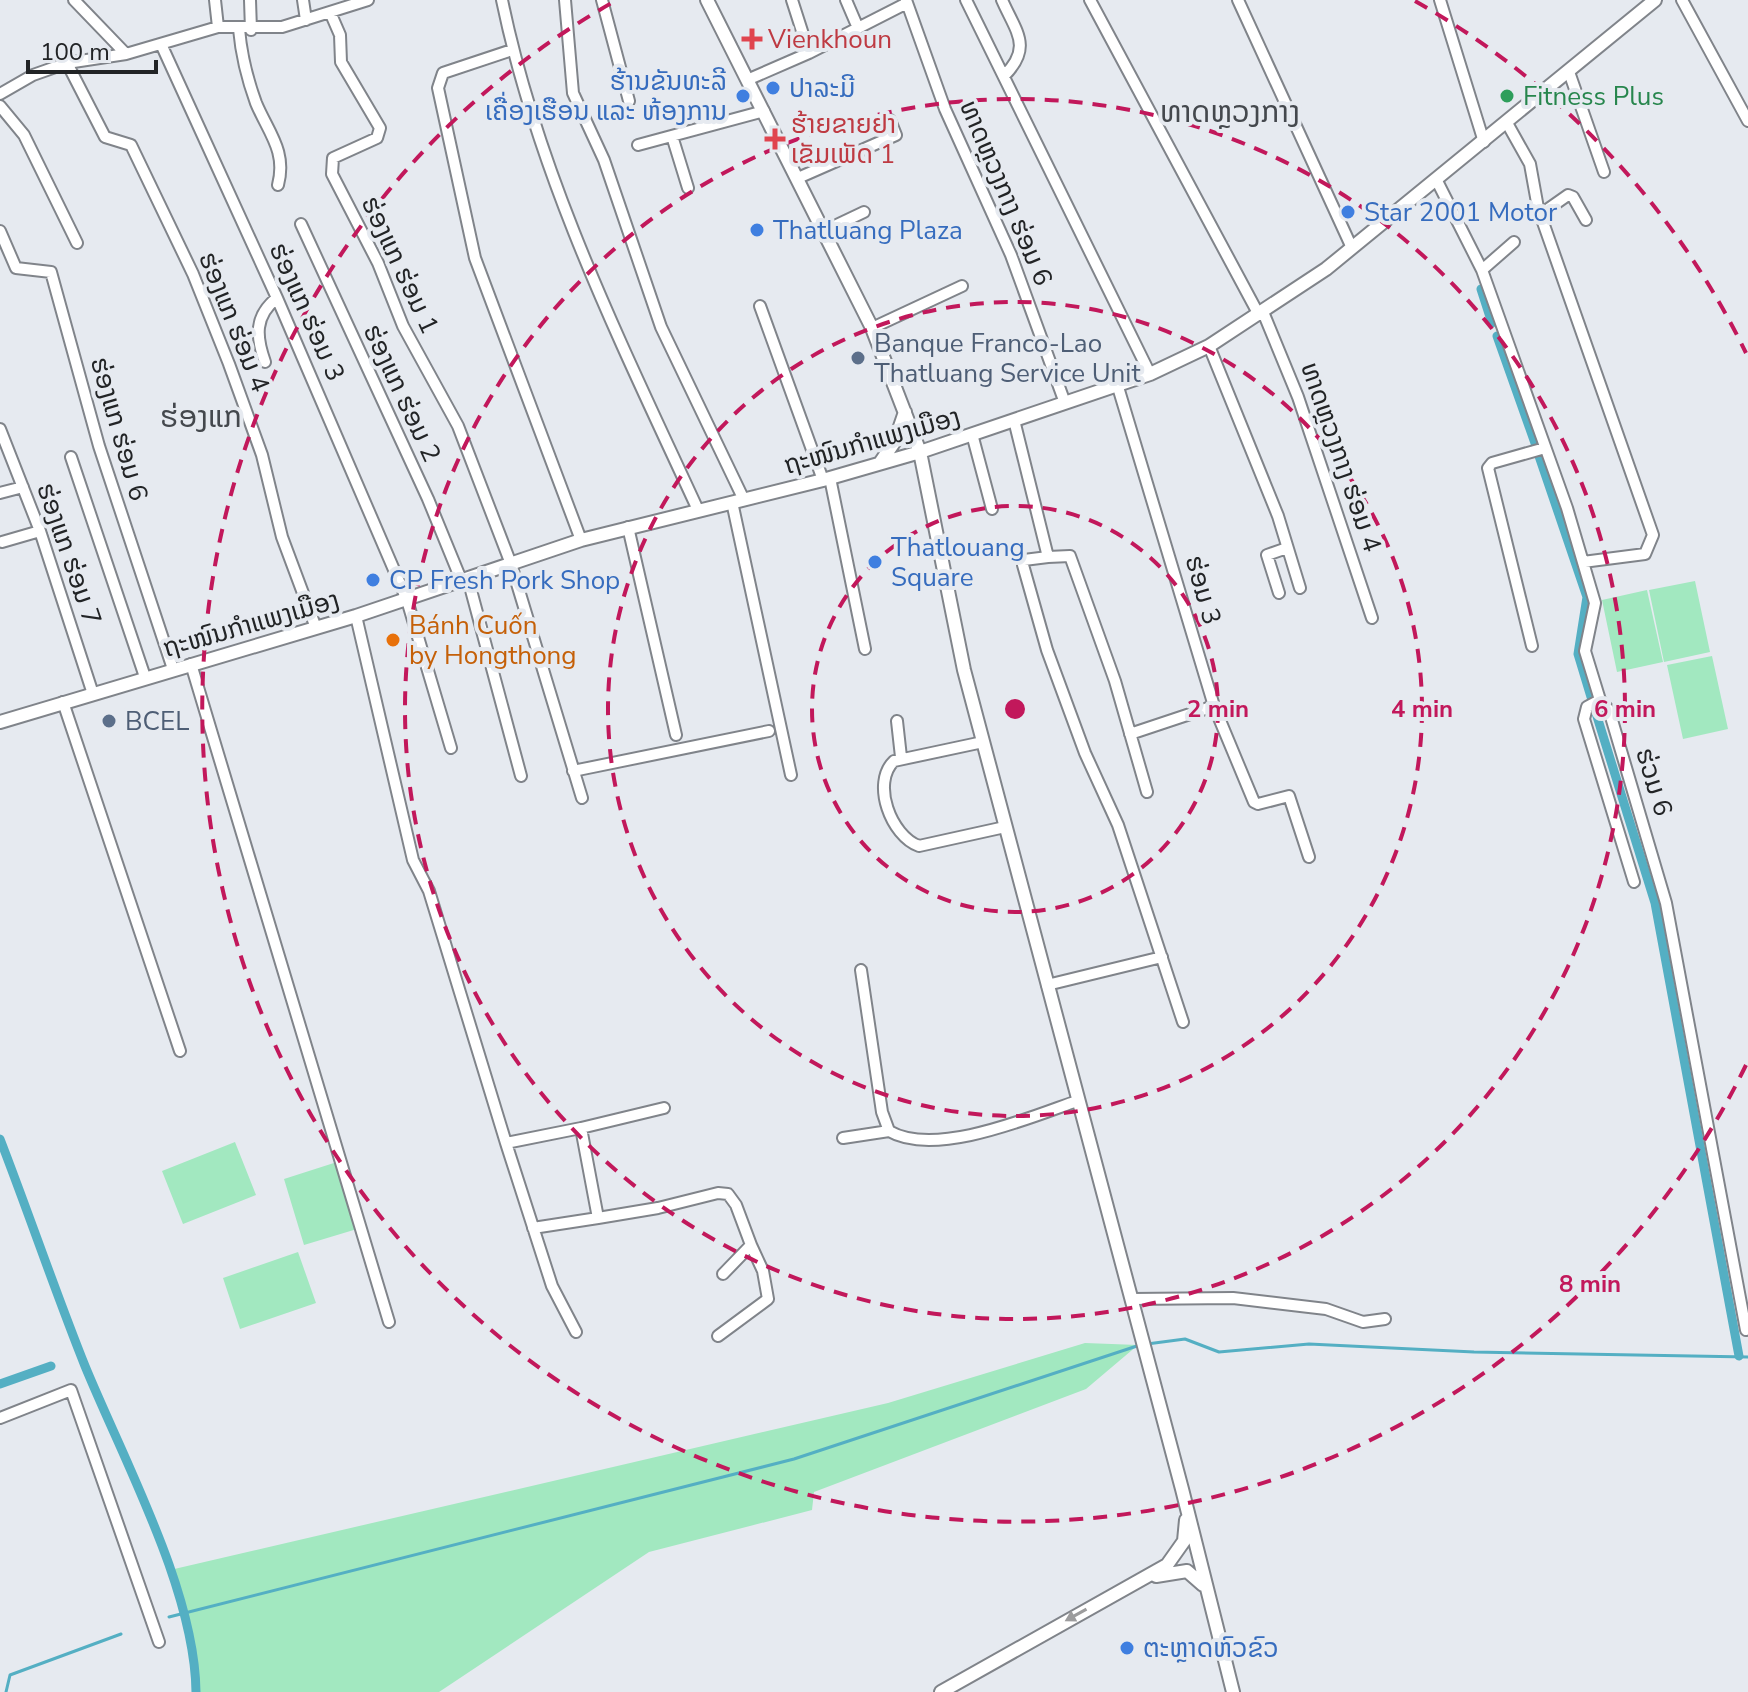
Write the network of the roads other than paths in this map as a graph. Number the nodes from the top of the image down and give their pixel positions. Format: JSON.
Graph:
{"nodes":[{"id":1,"x":74,"y":0,"type":"edge"},
{"id":2,"x":215,"y":0,"type":"edge"},
{"id":3,"x":250,"y":0,"type":"edge"},
{"id":4,"x":303,"y":0,"type":"edge"},
{"id":5,"x":368,"y":0,"type":"edge"},
{"id":6,"x":502,"y":0,"type":"edge"},
{"id":7,"x":565,"y":0,"type":"edge"},
{"id":8,"x":602,"y":0,"type":"edge"},
{"id":9,"x":707,"y":0,"type":"edge"},
{"id":10,"x":792,"y":0,"type":"edge"},
{"id":11,"x":846,"y":0,"type":"edge"},
{"id":12,"x":966,"y":0,"type":"edge"},
{"id":13,"x":1002,"y":0,"type":"edge"},
{"id":14,"x":1090,"y":0,"type":"edge"},
{"id":15,"x":1238,"y":0,"type":"edge"},
{"id":16,"x":1440,"y":0,"type":"edge"},
{"id":17,"x":1655,"y":0,"type":"edge"},
{"id":18,"x":1682,"y":0,"type":"edge"},
{"id":19,"x":906,"y":2,"type":"edge"},
{"id":20,"x":335,"y":7,"type":"edge"},
{"id":21,"x":306,"y":20,"type":"junction"},
{"id":22,"x":218,"y":27,"type":"junction"},
{"id":23,"x":858,"y":28,"type":"junction"},
{"id":24,"x":245,"y":29,"type":"junction"},
{"id":25,"x":161,"y":44,"type":"junction"},
{"id":26,"x":512,"y":50,"type":"junction"},
{"id":27,"x":809,"y":53,"type":"junction"},
{"id":28,"x":126,"y":54,"type":"junction"},
{"id":29,"x":67,"y":63,"type":"junction"},
{"id":30,"x":1569,"y":72,"type":"junction"},
{"id":31,"x":1004,"y":76,"type":"junction"},
{"id":32,"x":747,"y":80,"type":"junction"},
{"id":33,"x":0,"y":94,"type":"edge"},
{"id":34,"x":629,"y":101,"type":"dead end"},
{"id":35,"x":0,"y":106,"type":"edge"},
{"id":36,"x":764,"y":111,"type":"junction"},
{"id":37,"x":1748,"y":121,"type":"edge"},
{"id":38,"x":1507,"y":123,"type":"junction"},
{"id":39,"x":871,"y":125,"type":"dead end"},
{"id":40,"x":672,"y":136,"type":"junction"},
{"id":41,"x":1484,"y":142,"type":"junction"},
{"id":42,"x":638,"y":145,"type":"dead end"},
{"id":43,"x":1604,"y":172,"type":"dead end"},
{"id":44,"x":798,"y":178,"type":"junction"},
{"id":45,"x":1436,"y":179,"type":"junction"},
{"id":46,"x":278,"y":185,"type":"dead end"},
{"id":47,"x":688,"y":188,"type":"dead end"},
{"id":48,"x":864,"y":212,"type":"dead end"},
{"id":49,"x":1541,"y":214,"type":"junction"},
{"id":50,"x":1586,"y":220,"type":"dead end"},
{"id":51,"x":301,"y":224,"type":"dead end"},
{"id":52,"x":0,"y":231,"type":"edge"},
{"id":53,"x":824,"y":231,"type":"junction"},
{"id":54,"x":1514,"y":242,"type":"dead end"},
{"id":55,"x":77,"y":243,"type":"dead end"},
{"id":56,"x":1352,"y":248,"type":"junction"},
{"id":57,"x":1482,"y":270,"type":"junction"},
{"id":58,"x":962,"y":286,"type":"dead end"},
{"id":59,"x":277,"y":298,"type":"junction"},
{"id":60,"x":760,"y":306,"type":"dead end"},
{"id":61,"x":1261,"y":313,"type":"junction"},
{"id":62,"x":872,"y":328,"type":"junction"},
{"id":63,"x":1209,"y":346,"type":"junction"},
{"id":64,"x":265,"y":362,"type":"dead end"},
{"id":65,"x":1150,"y":374,"type":"junction"},
{"id":66,"x":1118,"y":387,"type":"junction"},
{"id":67,"x":1065,"y":403,"type":"junction"},
{"id":68,"x":906,"y":409,"type":"junction"},
{"id":69,"x":1014,"y":420,"type":"junction"},
{"id":70,"x":0,"y":429,"type":"edge"},
{"id":71,"x":972,"y":434,"type":"junction"},
{"id":72,"x":1545,"y":448,"type":"junction"},
{"id":73,"x":920,"y":452,"type":"junction"},
{"id":74,"x":71,"y":457,"type":"dead end"},
{"id":75,"x":880,"y":464,"type":"junction"},
{"id":76,"x":827,"y":479,"type":"junction"},
{"id":77,"x":23,"y":487,"type":"junction"},
{"id":78,"x":0,"y":493,"type":"edge"},
{"id":79,"x":738,"y":501,"type":"junction"},
{"id":80,"x":992,"y":509,"type":"dead end"},
{"id":81,"x":698,"y":510,"type":"junction"},
{"id":82,"x":628,"y":527,"type":"junction"},
{"id":83,"x":40,"y":531,"type":"junction"},
{"id":84,"x":581,"y":540,"type":"junction"},
{"id":85,"x":2,"y":542,"type":"dead end"},
{"id":86,"x":1287,"y":548,"type":"junction"},
{"id":87,"x":1048,"y":557,"type":"junction"},
{"id":88,"x":1583,"y":562,"type":"junction"},
{"id":89,"x":511,"y":564,"type":"junction"},
{"id":90,"x":465,"y":580,"type":"junction"},
{"id":91,"x":1300,"y":588,"type":"dead end"},
{"id":92,"x":1279,"y":593,"type":"dead end"},
{"id":93,"x":407,"y":600,"type":"junction"},
{"id":94,"x":356,"y":616,"type":"junction"},
{"id":95,"x":1372,"y":618,"type":"dead end"},
{"id":96,"x":316,"y":628,"type":"junction"},
{"id":97,"x":1532,"y":646,"type":"dead end"},
{"id":98,"x":865,"y":649,"type":"dead end"},
{"id":99,"x":191,"y":664,"type":"junction"},
{"id":100,"x":173,"y":669,"type":"junction"},
{"id":101,"x":145,"y":677,"type":"junction"},
{"id":102,"x":93,"y":694,"type":"junction"},
{"id":103,"x":1600,"y":700,"type":"junction"},
{"id":104,"x":63,"y":702,"type":"junction"},
{"id":105,"x":1214,"y":706,"type":"junction"},
{"id":106,"x":897,"y":721,"type":"dead end"},
{"id":107,"x":0,"y":722,"type":"edge"},
{"id":108,"x":769,"y":731,"type":"dead end"},
{"id":109,"x":1130,"y":734,"type":"junction"},
{"id":110,"x":676,"y":735,"type":"dead end"},
{"id":111,"x":983,"y":742,"type":"junction"},
{"id":112,"x":451,"y":748,"type":"dead end"},
{"id":113,"x":901,"y":757,"type":"junction"},
{"id":114,"x":573,"y":771,"type":"junction"},
{"id":115,"x":791,"y":775,"type":"dead end"},
{"id":116,"x":521,"y":776,"type":"dead end"},
{"id":117,"x":1147,"y":792,"type":"dead end"},
{"id":118,"x":582,"y":798,"type":"dead end"},
{"id":119,"x":1005,"y":827,"type":"junction"},
{"id":120,"x":1309,"y":857,"type":"dead end"},
{"id":121,"x":1634,"y":882,"type":"dead end"},
{"id":122,"x":1162,"y":957,"type":"junction"},
{"id":123,"x":861,"y":970,"type":"dead end"},
{"id":124,"x":1047,"y":985,"type":"junction"},
{"id":125,"x":1183,"y":1022,"type":"dead end"},
{"id":126,"x":180,"y":1051,"type":"dead end"},
{"id":127,"x":1077,"y":1101,"type":"junction"},
{"id":128,"x":664,"y":1108,"type":"dead end"},
{"id":129,"x":581,"y":1128,"type":"junction"},
{"id":130,"x":889,"y":1131,"type":"junction"},
{"id":131,"x":843,"y":1138,"type":"dead end"},
{"id":132,"x":506,"y":1143,"type":"junction"},
{"id":133,"x":598,"y":1218,"type":"junction"},
{"id":134,"x":533,"y":1228,"type":"junction"},
{"id":135,"x":751,"y":1245,"type":"junction"},
{"id":136,"x":723,"y":1274,"type":"dead end"},
{"id":137,"x":1132,"y":1299,"type":"junction"},
{"id":138,"x":1385,"y":1319,"type":"dead end"},
{"id":139,"x":389,"y":1322,"type":"dead end"},
{"id":140,"x":1746,"y":1330,"type":"edge"},
{"id":141,"x":576,"y":1332,"type":"dead end"},
{"id":142,"x":718,"y":1336,"type":"dead end"},
{"id":143,"x":0,"y":1418,"type":"edge"},
{"id":144,"x":1182,"y":1489,"type":"junction"},
{"id":145,"x":1145,"y":1579,"type":"junction"},
{"id":146,"x":1212,"y":1606,"type":"junction"},
{"id":147,"x":159,"y":1642,"type":"dead end"},
{"id":148,"x":941,"y":1692,"type":"edge"},
{"id":149,"x":1233,"y":1692,"type":"edge"}],
"edges":[{"from":1,"to":28,"type":"street"},
{"from":2,"to":22,"type":"street"},
{"from":3,"to":24,"type":"street"},
{"from":4,"to":21,"type":"street"},
{"from":5,"to":20,"type":"street"},
{"from":6,"to":26,"type":"street"},
{"from":7,"to":79,"type":"street"},
{"from":8,"to":34,"type":"street"},
{"from":9,"to":32,"type":"main road"},
{"from":10,"to":27,"type":"street"},
{"from":11,"to":23,"type":"street"},
{"from":12,"to":31,"type":"street"},
{"from":13,"to":31,"type":"street"},
{"from":14,"to":61,"type":"street","name":"ທາດຫຼວງກາງ ຮ່ອມ 4"},
{"from":15,"to":56,"type":"street"},
{"from":16,"to":41,"type":"street"},
{"from":17,"to":30,"type":"main road","name":"ຖະໜົນກຳແພງເມືອງ"},
{"from":18,"to":37,"type":"street"},
{"from":19,"to":23,"type":"street"},
{"from":19,"to":67,"type":"street","name":"ທາດຫຼວງກາງ ຮ່ອມ 6"},
{"from":20,"to":21,"type":"street"},
{"from":20,"to":89,"type":"street","name":"ຮ່ອງແກ ຮ່ອມ 1"},
{"from":21,"to":24,"type":"street"},
{"from":22,"to":24,"type":"street"},
{"from":22,"to":25,"type":"street"},
{"from":23,"to":27,"type":"street"},
{"from":24,"to":46,"type":"street"},
{"from":25,"to":28,"type":"street"},
{"from":25,"to":59,"type":"street","name":"ຮ່ອງແກ ຮ່ອມ 3"},
{"from":26,"to":81,"type":"street"},
{"from":26,"to":84,"type":"street"},
{"from":27,"to":32,"type":"street"},
{"from":28,"to":29,"type":"street"},
{"from":29,"to":33,"type":"street"},
{"from":29,"to":96,"type":"street","name":"ຮ່ອງແກ ຮ່ອມ 4"},
{"from":30,"to":38,"type":"main road","name":"ຖະໜົນກຳແພງເມືອງ"},
{"from":30,"to":43,"type":"street"},
{"from":31,"to":65,"type":"street"},
{"from":32,"to":36,"type":"main road"},
{"from":35,"to":55,"type":"street"},
{"from":36,"to":40,"type":"street"},
{"from":36,"to":44,"type":"main road"},
{"from":38,"to":41,"type":"main road","name":"ຖະໜົນກຳແພງເມືອງ"},
{"from":38,"to":49,"type":"street"},
{"from":39,"to":44,"type":"street"},
{"from":40,"to":42,"type":"street"},
{"from":40,"to":47,"type":"street"},
{"from":41,"to":45,"type":"main road","name":"ຖະໜົນກຳແພງເມືອງ"},
{"from":44,"to":53,"type":"main road"},
{"from":45,"to":56,"type":"main road","name":"ຖະໜົນກຳແພງເມືອງ"},
{"from":45,"to":57,"type":"street","name":"ຮ່ວມ 6"},
{"from":48,"to":53,"type":"street"},
{"from":49,"to":50,"type":"street"},
{"from":49,"to":88,"type":"street"},
{"from":51,"to":90,"type":"street","name":"ຮ່ອງແກ ຮ່ອມ 2"},
{"from":52,"to":100,"type":"street","name":"ຮ່ອງແກ ຮ່ອມ 6"},
{"from":53,"to":62,"type":"main road"},
{"from":54,"to":57,"type":"street"},
{"from":56,"to":61,"type":"main road","name":"ຖະໜົນກຳແພງເມືອງ"},
{"from":57,"to":72,"type":"street","name":"ຮ່ວມ 6"},
{"from":58,"to":62,"type":"street"},
{"from":59,"to":64,"type":"street"},
{"from":59,"to":93,"type":"street","name":"ຮ່ອງແກ ຮ່ອມ 3"},
{"from":60,"to":76,"type":"street"},
{"from":61,"to":63,"type":"main road","name":"ຖະໜົນກຳແພງເມືອງ"},
{"from":61,"to":95,"type":"street","name":"ທາດຫຼວງກາງ ຮ່ອມ 4"},
{"from":62,"to":68,"type":"main road"},
{"from":63,"to":65,"type":"main road","name":"ຖະໜົນກຳແພງເມືອງ"},
{"from":63,"to":86,"type":"street"},
{"from":65,"to":66,"type":"main road","name":"ຖະໜົນກຳແພງເມືອງ"},
{"from":66,"to":67,"type":"main road","name":"ຖະໜົນກຳແພງເມືອງ"},
{"from":66,"to":105,"type":"street","name":"ຮ່ອມ 3"},
{"from":67,"to":69,"type":"main road","name":"ຖະໜົນກຳແພງເມືອງ"},
{"from":68,"to":73,"type":"main road"},
{"from":68,"to":75,"type":"main road"},
{"from":69,"to":71,"type":"main road","name":"ຖະໜົນກຳແພງເມືອງ"},
{"from":69,"to":87,"type":"street"},
{"from":70,"to":77,"type":"street","name":"ຮ່ອງແກ ຮ່ອມ 7"},
{"from":71,"to":73,"type":"main road","name":"ຖະໜົນກຳແພງເມືອງ"},
{"from":71,"to":80,"type":"street"},
{"from":72,"to":88,"type":"street","name":"ຮ່ວມ 6"},
{"from":72,"to":97,"type":"street"},
{"from":73,"to":75,"type":"main road","name":"ຖະໜົນກຳແພງເມືອງ"},
{"from":73,"to":111,"type":"main road"},
{"from":74,"to":101,"type":"street"},
{"from":75,"to":76,"type":"main road","name":"ຖະໜົນກຳແພງເມືອງ"},
{"from":76,"to":79,"type":"main road","name":"ຖະໜົນກຳແພງເມືອງ"},
{"from":76,"to":98,"type":"street"},
{"from":77,"to":78,"type":"street"},
{"from":77,"to":83,"type":"street","name":"ຮ່ອງແກ ຮ່ອມ 7"},
{"from":79,"to":81,"type":"main road","name":"ຖະໜົນກຳແພງເມືອງ"},
{"from":79,"to":115,"type":"street"},
{"from":81,"to":82,"type":"main road","name":"ຖະໜົນກຳແພງເມືອງ"},
{"from":82,"to":84,"type":"main road","name":"ຖະໜົນກຳແພງເມືອງ"},
{"from":82,"to":110,"type":"street"},
{"from":83,"to":85,"type":"street"},
{"from":83,"to":102,"type":"street","name":"ຮ່ອງແກ ຮ່ອມ 7"},
{"from":84,"to":89,"type":"main road","name":"ຖະໜົນກຳແພງເມືອງ"},
{"from":86,"to":91,"type":"street"},
{"from":86,"to":92,"type":"street"},
{"from":87,"to":109,"type":"street"},
{"from":87,"to":122,"type":"street"},
{"from":88,"to":103,"type":"street","name":"ຮ່ວມ 6"},
{"from":89,"to":90,"type":"main road","name":"ຖະໜົນກຳແພງເມືອງ"},
{"from":89,"to":114,"type":"street"},
{"from":90,"to":93,"type":"main road","name":"ຖະໜົນກຳແພງເມືອງ"},
{"from":90,"to":116,"type":"street","name":"ຮ່ອງແກ ຮ່ອມ 2"},
{"from":93,"to":94,"type":"main road","name":"ຖະໜົນກຳແພງເມືອງ"},
{"from":93,"to":112,"type":"street","name":"ຮ່ອງແກ ຮ່ອມ 3"},
{"from":94,"to":96,"type":"main road","name":"ຖະໜົນກຳແພງເມືອງ"},
{"from":94,"to":132,"type":"street"},
{"from":96,"to":99,"type":"main road","name":"ຖະໜົນກຳແພງເມືອງ"},
{"from":99,"to":100,"type":"main road","name":"ຖະໜົນກຳແພງເມືອງ"},
{"from":99,"to":139,"type":"street"},
{"from":100,"to":101,"type":"main road","name":"ຖະໜົນກຳແພງເມືອງ"},
{"from":101,"to":102,"type":"main road","name":"ຖະໜົນກຳແພງເມືອງ"},
{"from":102,"to":104,"type":"main road","name":"ຖະໜົນກຳແພງເມືອງ"},
{"from":103,"to":121,"type":"street"},
{"from":103,"to":140,"type":"street","name":"ຮ່ວມ 6"},
{"from":104,"to":107,"type":"main road","name":"ຖະໜົນກຳແພງເມືອງ"},
{"from":104,"to":126,"type":"street"},
{"from":105,"to":109,"type":"street"},
{"from":105,"to":120,"type":"street","name":"ຮ່ອມ 3"},
{"from":106,"to":113,"type":"street"},
{"from":108,"to":114,"type":"street"},
{"from":109,"to":117,"type":"street"},
{"from":111,"to":113,"type":"street"},
{"from":111,"to":119,"type":"main road"},
{"from":113,"to":119,"type":"street"},
{"from":114,"to":118,"type":"street"},
{"from":119,"to":124,"type":"main road"},
{"from":122,"to":124,"type":"street"},
{"from":122,"to":125,"type":"street"},
{"from":123,"to":130,"type":"street"},
{"from":124,"to":127,"type":"main road"},
{"from":127,"to":130,"type":"street"},
{"from":127,"to":137,"type":"main road"},
{"from":128,"to":129,"type":"street"},
{"from":129,"to":132,"type":"street"},
{"from":129,"to":133,"type":"street"},
{"from":130,"to":131,"type":"street"},
{"from":132,"to":134,"type":"street"},
{"from":133,"to":134,"type":"street"},
{"from":133,"to":135,"type":"street"},
{"from":134,"to":141,"type":"street"},
{"from":135,"to":136,"type":"street"},
{"from":135,"to":142,"type":"street"},
{"from":137,"to":138,"type":"street"},
{"from":137,"to":144,"type":"main road"},
{"from":143,"to":147,"type":"street"},
{"from":144,"to":145,"type":"main road"},
{"from":144,"to":146,"type":"main road"},
{"from":145,"to":146,"type":"main road"},
{"from":145,"to":148,"type":"main road","one_way":true},
{"from":146,"to":149,"type":"main road"}]}
